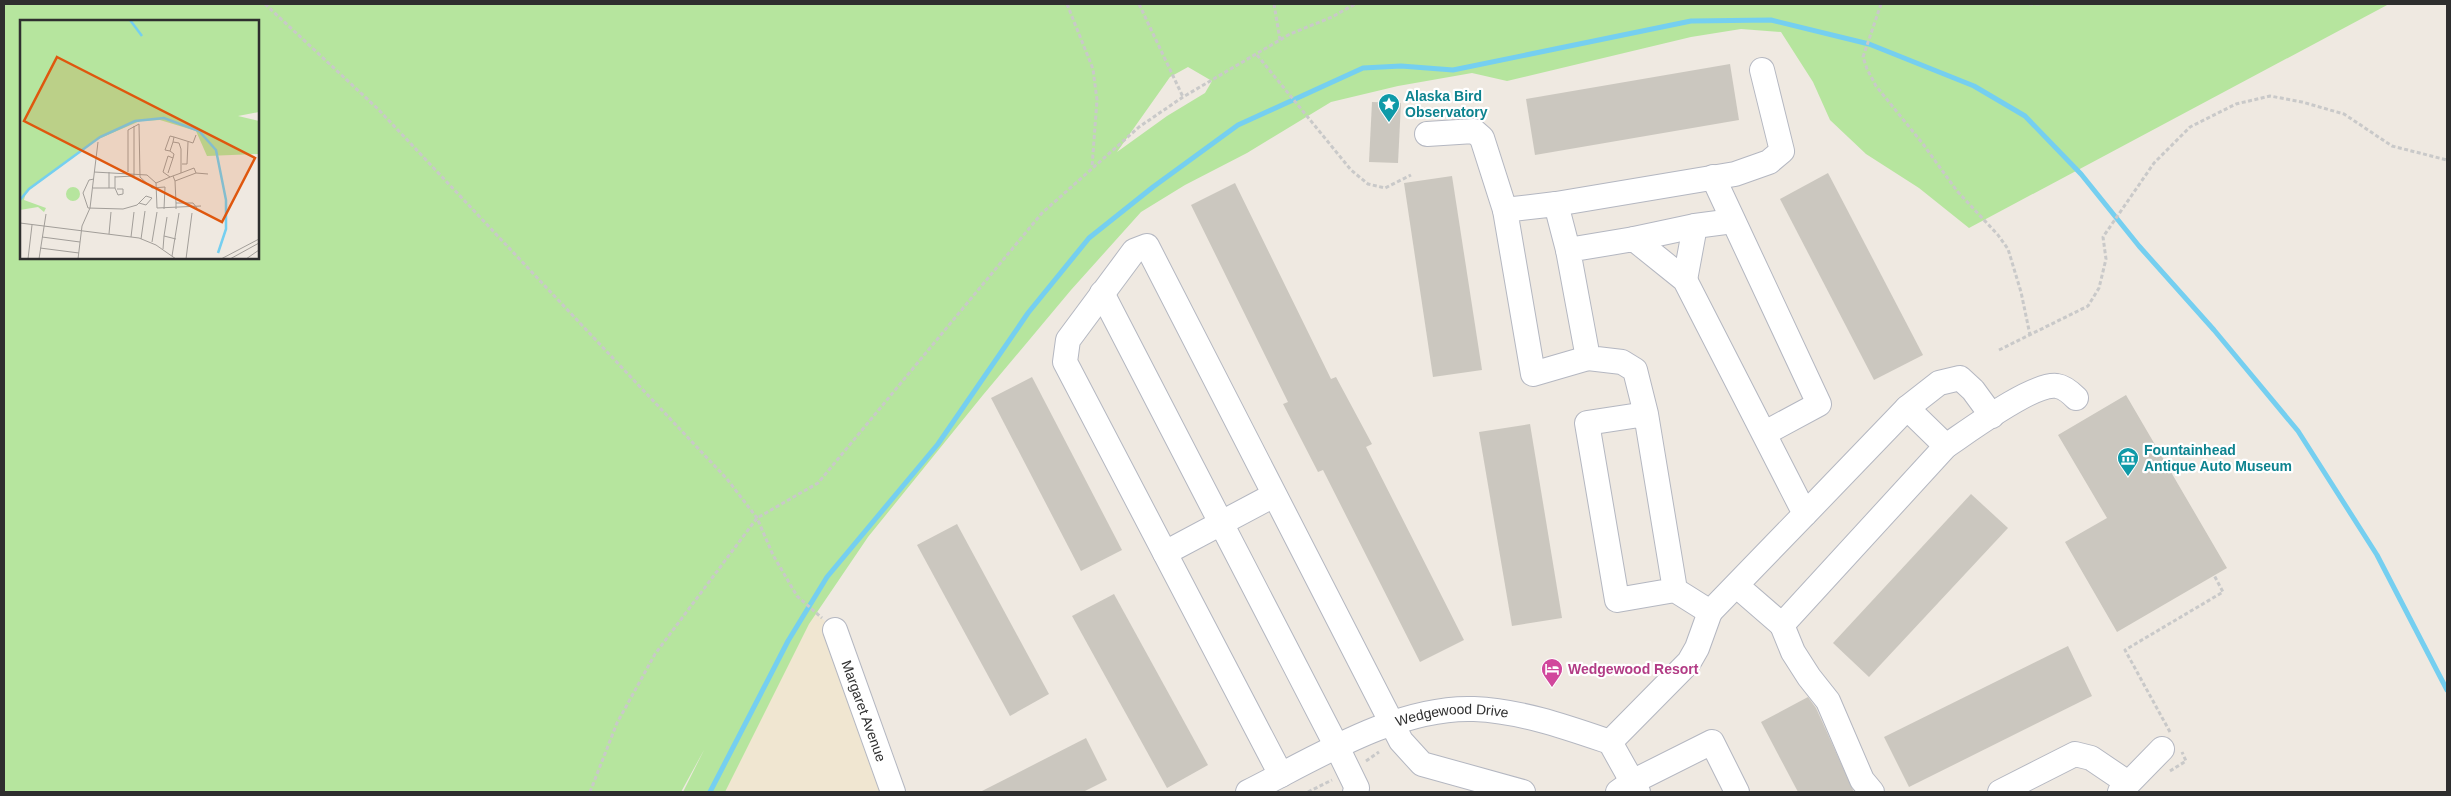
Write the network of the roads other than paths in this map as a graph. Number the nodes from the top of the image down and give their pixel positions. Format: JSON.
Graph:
{"nodes":[{"id":1,"x":1762,"y":70,"type":"dead end"},
{"id":2,"x":1427,"y":134,"type":"dead end"},
{"id":3,"x":1713,"y":177,"type":"junction"},
{"id":4,"x":1556,"y":204,"type":"junction"},
{"id":5,"x":1505,"y":210,"type":"junction"},
{"id":6,"x":1733,"y":221,"type":"junction"},
{"id":7,"x":1694,"y":226,"type":"junction"},
{"id":8,"x":1634,"y":238,"type":"junction"},
{"id":9,"x":1568,"y":250,"type":"junction"},
{"id":10,"x":1685,"y":280,"type":"junction"},
{"id":11,"x":1102,"y":293,"type":"junction"},
{"id":12,"x":1588,"y":358,"type":"junction"},
{"id":13,"x":2076,"y":398,"type":"dead end"},
{"id":14,"x":1907,"y":408,"type":"junction"},
{"id":15,"x":1646,"y":414,"type":"junction"},
{"id":16,"x":1992,"y":416,"type":"junction"},
{"id":17,"x":1764,"y":433,"type":"junction"},
{"id":18,"x":1946,"y":446,"type":"junction"},
{"id":19,"x":1274,"y":495,"type":"junction"},
{"id":20,"x":1805,"y":514,"type":"junction"},
{"id":21,"x":1220,"y":524,"type":"junction"},
{"id":22,"x":1165,"y":553,"type":"junction"},
{"id":23,"x":1737,"y":586,"type":"junction"},
{"id":24,"x":1675,"y":590,"type":"junction"},
{"id":25,"x":1710,"y":612,"type":"junction"},
{"id":26,"x":829,"y":625,"type":"road end"},
{"id":27,"x":1782,"y":625,"type":"junction"},
{"id":28,"x":1396,"y":732,"type":"junction"},
{"id":29,"x":1610,"y":742,"type":"junction"},
{"id":30,"x":2171,"y":744,"type":"road end"},
{"id":31,"x":1338,"y":747,"type":"junction"},
{"id":32,"x":1281,"y":775,"type":"junction"},
{"id":33,"x":1352,"y":782,"type":"edge"},
{"id":34,"x":2124,"y":788,"type":"edge"},
{"id":35,"x":1629,"y":789,"type":"edge"},
{"id":36,"x":893,"y":792,"type":"edge"},
{"id":37,"x":1248,"y":792,"type":"edge"},
{"id":38,"x":1523,"y":792,"type":"edge"},
{"id":39,"x":1736,"y":792,"type":"edge"},
{"id":40,"x":1872,"y":792,"type":"edge"},
{"id":41,"x":2000,"y":792,"type":"edge"}],
"edges":[{"from":1,"to":3,"type":"street"},
{"from":2,"to":5,"type":"street"},
{"from":3,"to":4,"type":"street"},
{"from":3,"to":6,"type":"street"},
{"from":4,"to":5,"type":"street"},
{"from":4,"to":9,"type":"street"},
{"from":5,"to":12,"type":"street"},
{"from":6,"to":7,"type":"street"},
{"from":6,"to":17,"type":"street"},
{"from":7,"to":8,"type":"street"},
{"from":7,"to":10,"type":"street"},
{"from":8,"to":9,"type":"street"},
{"from":8,"to":10,"type":"street"},
{"from":9,"to":12,"type":"street"},
{"from":10,"to":17,"type":"street"},
{"from":11,"to":19,"type":"street"},
{"from":11,"to":21,"type":"street"},
{"from":11,"to":22,"type":"street"},
{"from":12,"to":15,"type":"street"},
{"from":13,"to":16,"type":"street"},
{"from":14,"to":16,"type":"street"},
{"from":14,"to":18,"type":"street"},
{"from":14,"to":20,"type":"street"},
{"from":15,"to":24,"type":"street"},
{"from":15,"to":24,"type":"street"},
{"from":16,"to":18,"type":"street"},
{"from":17,"to":20,"type":"street"},
{"from":18,"to":27,"type":"street"},
{"from":19,"to":21,"type":"street"},
{"from":19,"to":28,"type":"street"},
{"from":20,"to":23,"type":"street"},
{"from":21,"to":22,"type":"street"},
{"from":21,"to":31,"type":"street"},
{"from":22,"to":32,"type":"street"},
{"from":23,"to":25,"type":"street"},
{"from":23,"to":27,"type":"street"},
{"from":24,"to":25,"type":"street"},
{"from":25,"to":29,"type":"street"},
{"from":26,"to":36,"type":"street","name":"Margaret Avenue"},
{"from":27,"to":40,"type":"street"},
{"from":28,"to":29,"type":"street","name":"Wedgewood Drive"},
{"from":28,"to":31,"type":"street","name":"Wedgewood Drive"},
{"from":28,"to":38,"type":"street"},
{"from":29,"to":35,"type":"street"},
{"from":30,"to":34,"type":"street"},
{"from":31,"to":32,"type":"street","name":"Wedgewood Drive"},
{"from":31,"to":33,"type":"street"},
{"from":32,"to":37,"type":"street","name":"Wedgewood Drive"},
{"from":34,"to":41,"type":"street"},
{"from":35,"to":39,"type":"street"}]}
